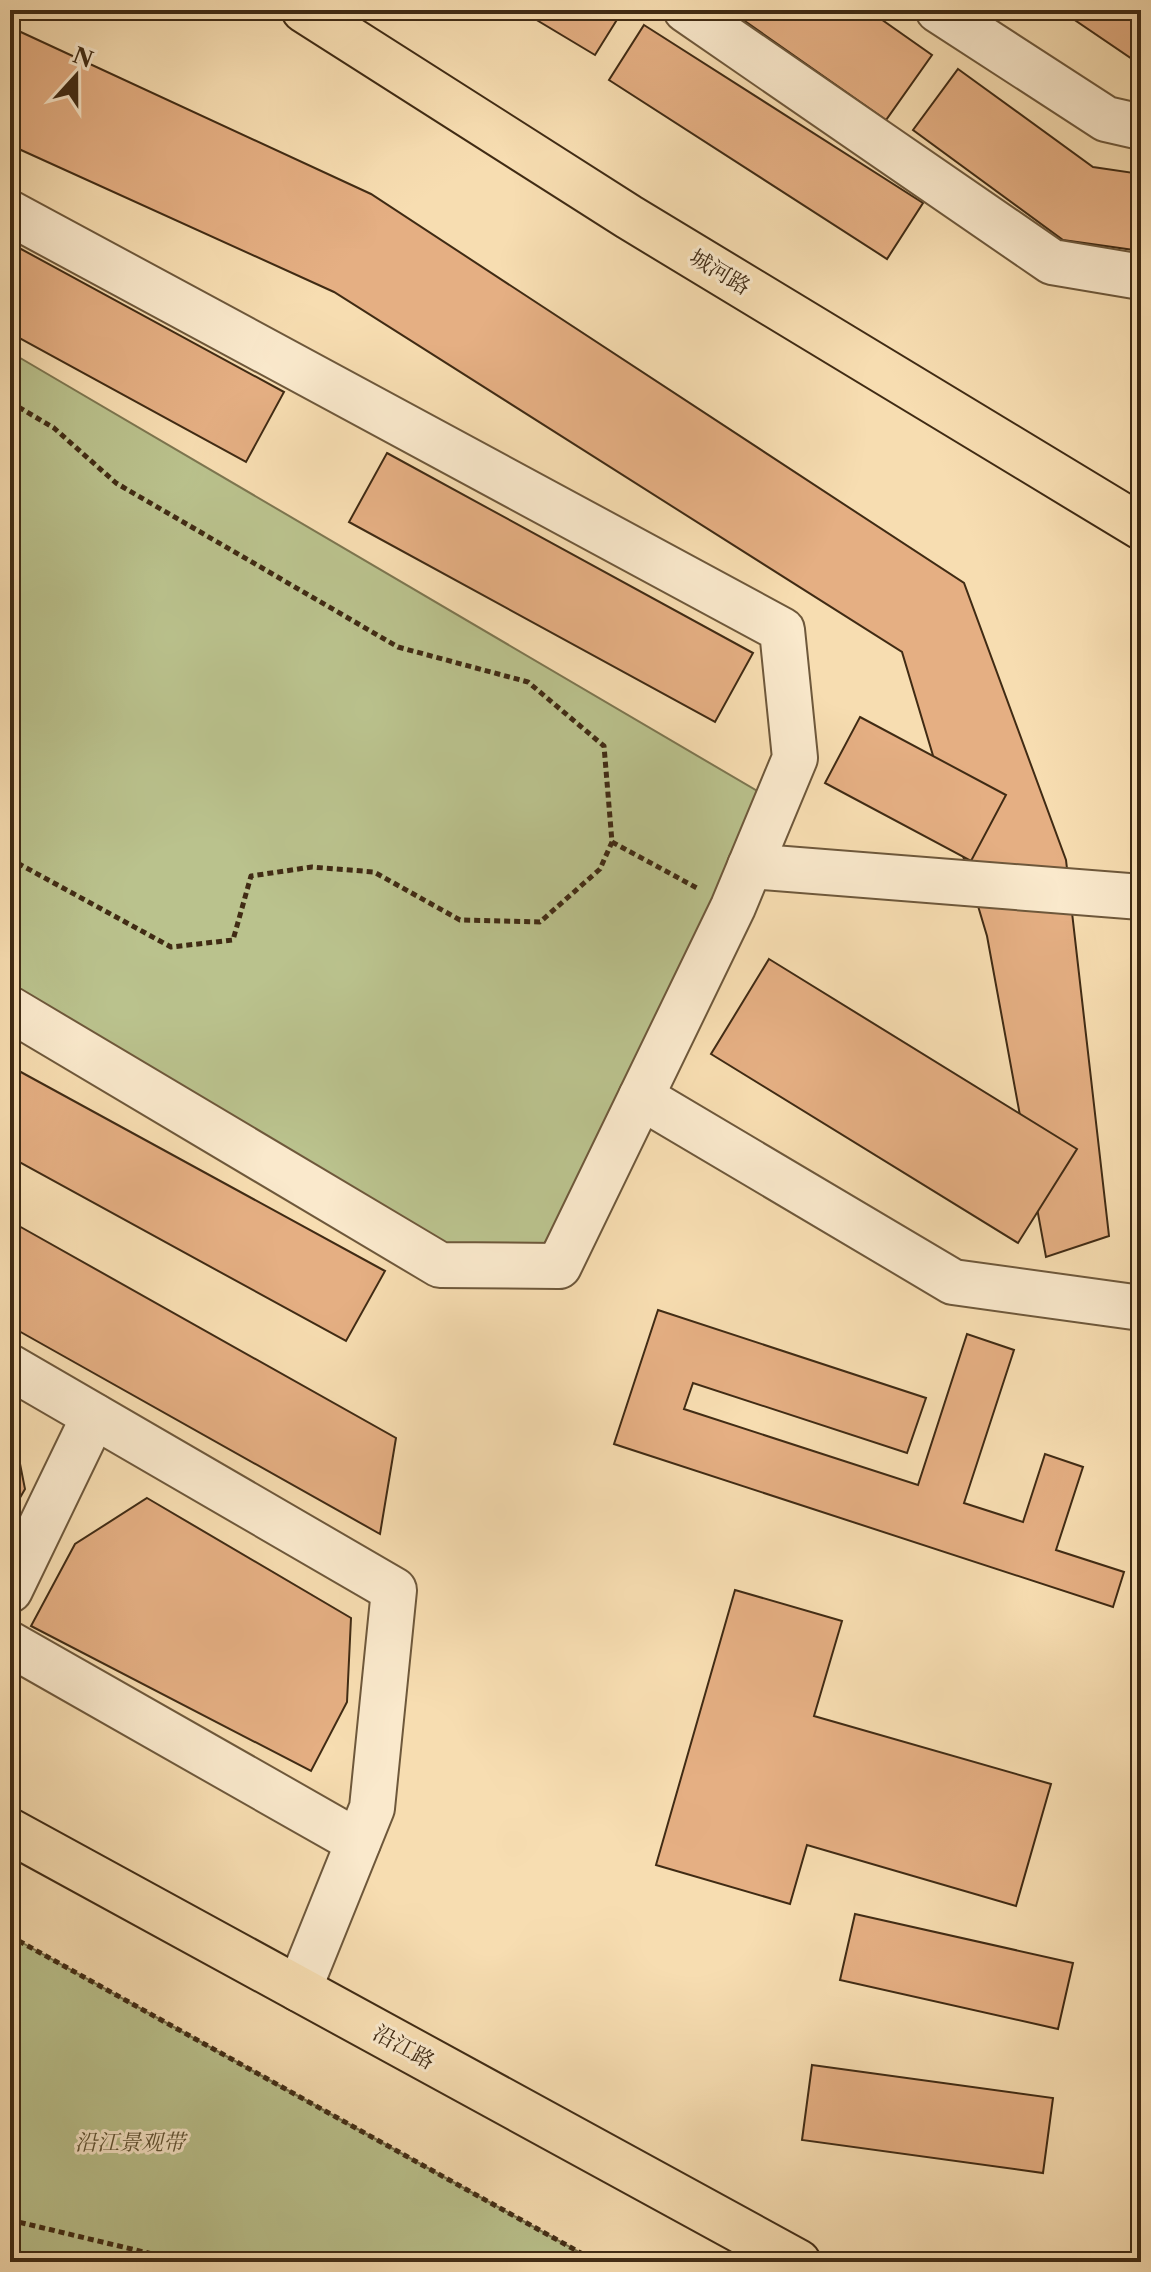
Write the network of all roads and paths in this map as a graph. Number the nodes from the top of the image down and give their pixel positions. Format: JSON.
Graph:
{"nodes":[{"id":1,"x":304,"y":10,"type":"edge"},
{"id":2,"x":686,"y":10,"type":"edge"},
{"id":3,"x":938,"y":10,"type":"edge"},
{"id":4,"x":1141,"y":127,"type":"edge"},
{"id":5,"x":10,"y":213,"type":"edge"},
{"id":6,"x":1141,"y":277,"type":"edge"},
{"id":7,"x":10,"y":402,"type":"edge"},
{"id":8,"x":1141,"y":527,"type":"edge"},
{"id":9,"x":612,"y":842,"type":"junction"},
{"id":10,"x":10,"y":859,"type":"edge"},
{"id":11,"x":750,"y":866,"type":"junction"},
{"id":12,"x":1141,"y":897,"type":"edge"},
{"id":13,"x":733,"y":907,"type":"junction"},
{"id":14,"x":10,"y":1009,"type":"edge"},
{"id":15,"x":641,"y":1097,"type":"junction"},
{"id":16,"x":1141,"y":1308,"type":"edge"},
{"id":17,"x":10,"y":1367,"type":"edge"},
{"id":18,"x":94,"y":1416,"type":"junction"},
{"id":19,"x":10,"y":1590,"type":"edge"},
{"id":20,"x":10,"y":1644,"type":"edge"},
{"id":21,"x":10,"y":1831,"type":"edge"},
{"id":22,"x":358,"y":1842,"type":"junction"},
{"id":23,"x":10,"y":1936,"type":"edge"},
{"id":24,"x":299,"y":1989,"type":"junction"},
{"id":25,"x":10,"y":2220,"type":"edge"},
{"id":26,"x":186,"y":2262,"type":"edge"},
{"id":27,"x":597,"y":2262,"type":"edge"},
{"id":28,"x":798,"y":2262,"type":"edge"}],
"edges":[{"from":1,"to":8,"type":"main road","name":"城河路"},
{"from":2,"to":6,"type":"lane"},
{"from":3,"to":4,"type":"lane"},
{"from":5,"to":11,"type":"lane"},
{"from":7,"to":9,"type":"path"},
{"from":9,"to":10,"type":"path"},
{"from":9,"to":13,"type":"path"},
{"from":11,"to":12,"type":"lane"},
{"from":11,"to":13,"type":"lane"},
{"from":13,"to":15,"type":"lane"},
{"from":14,"to":15,"type":"lane"},
{"from":15,"to":16,"type":"lane"},
{"from":17,"to":18,"type":"lane"},
{"from":18,"to":19,"type":"lane"},
{"from":18,"to":22,"type":"lane"},
{"from":20,"to":22,"type":"lane"},
{"from":21,"to":24,"type":"main road","name":"沿江路"},
{"from":22,"to":24,"type":"lane"},
{"from":23,"to":27,"type":"path"},
{"from":24,"to":28,"type":"main road","name":"沿江路"},
{"from":25,"to":26,"type":"path"}]}
